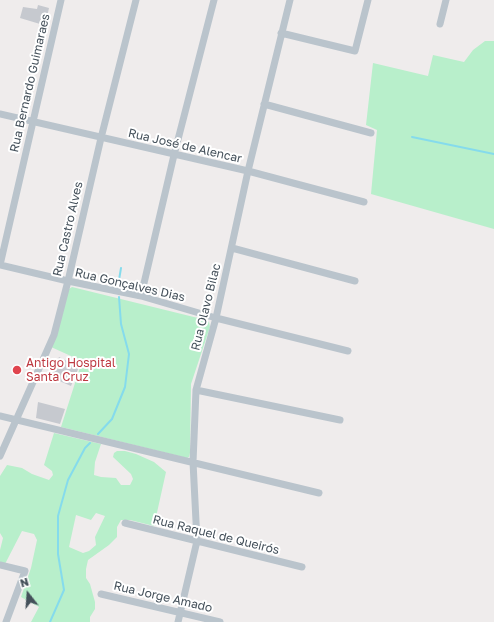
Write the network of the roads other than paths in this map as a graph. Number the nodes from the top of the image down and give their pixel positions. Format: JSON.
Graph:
{"nodes":[{"id":1,"x":61,"y":0,"type":"edge"},
{"id":2,"x":136,"y":0,"type":"edge"},
{"id":3,"x":214,"y":0,"type":"edge"},
{"id":4,"x":290,"y":0,"type":"edge"},
{"id":5,"x":368,"y":0,"type":"edge"},
{"id":6,"x":446,"y":0,"type":"edge"},
{"id":7,"x":440,"y":24,"type":"dead end"},
{"id":8,"x":281,"y":34,"type":"junction"},
{"id":9,"x":264,"y":104,"type":"junction"},
{"id":10,"x":0,"y":114,"type":"edge"},
{"id":11,"x":32,"y":122,"type":"junction"},
{"id":12,"x":371,"y":133,"type":"dead end"},
{"id":13,"x":101,"y":138,"type":"junction"},
{"id":14,"x":174,"y":154,"type":"junction"},
{"id":15,"x":248,"y":172,"type":"junction"},
{"id":16,"x":364,"y":202,"type":"dead end"},
{"id":17,"x":232,"y":248,"type":"junction"},
{"id":18,"x":0,"y":264,"type":"edge"},
{"id":19,"x":68,"y":281,"type":"junction"},
{"id":20,"x":355,"y":281,"type":"dead end"},
{"id":21,"x":141,"y":296,"type":"junction"},
{"id":22,"x":216,"y":318,"type":"junction"},
{"id":23,"x":348,"y":350,"type":"dead end"},
{"id":24,"x":196,"y":390,"type":"junction"},
{"id":25,"x":0,"y":416,"type":"edge"},
{"id":26,"x":16,"y":420,"type":"junction"},
{"id":27,"x":340,"y":420,"type":"dead end"},
{"id":28,"x":0,"y":456,"type":"edge"},
{"id":29,"x":193,"y":462,"type":"junction"},
{"id":30,"x":319,"y":493,"type":"dead end"},
{"id":31,"x":125,"y":524,"type":"dead end"},
{"id":32,"x":198,"y":541,"type":"junction"},
{"id":33,"x":0,"y":565,"type":"edge"},
{"id":34,"x":302,"y":567,"type":"dead end"},
{"id":35,"x":101,"y":594,"type":"dead end"},
{"id":36,"x":180,"y":613,"type":"junction"},
{"id":37,"x":6,"y":622,"type":"edge"},
{"id":38,"x":178,"y":622,"type":"edge"},
{"id":39,"x":220,"y":622,"type":"edge"}],
"edges":[{"from":1,"to":11,"type":"street","name":"Rua Bernardo Guimaraes"},
{"from":2,"to":13,"type":"street","name":"Rua Castro Alves"},
{"from":3,"to":14,"type":"street"},
{"from":4,"to":8,"type":"street","name":"Rua Olavo Bilac"},
{"from":5,"to":8,"type":"street"},
{"from":6,"to":7,"type":"street"},
{"from":8,"to":9,"type":"street","name":"Rua Olavo Bilac"},
{"from":9,"to":12,"type":"street"},
{"from":9,"to":15,"type":"street","name":"Rua Olavo Bilac"},
{"from":10,"to":11,"type":"street","name":"Rua José de Alencar"},
{"from":11,"to":13,"type":"street","name":"Rua José de Alencar"},
{"from":11,"to":18,"type":"street","name":"Rua Bernardo Guimaraes"},
{"from":13,"to":14,"type":"street","name":"Rua José de Alencar"},
{"from":13,"to":19,"type":"street","name":"Rua Castro Alves"},
{"from":14,"to":15,"type":"street","name":"Rua José de Alencar"},
{"from":14,"to":21,"type":"street"},
{"from":15,"to":16,"type":"street","name":"Rua José de Alencar"},
{"from":15,"to":17,"type":"street","name":"Rua Olavo Bilac"},
{"from":17,"to":20,"type":"street"},
{"from":17,"to":22,"type":"street","name":"Rua Olavo Bilac"},
{"from":18,"to":19,"type":"street","name":"Rua Gonçalves Dias"},
{"from":19,"to":21,"type":"street","name":"Rua Gonçalves Dias"},
{"from":19,"to":26,"type":"street","name":"Rua Castro Alves"},
{"from":21,"to":22,"type":"street","name":"Rua Gonçalves Dias"},
{"from":22,"to":23,"type":"street","name":"Rua Gonçalves Dias"},
{"from":22,"to":24,"type":"street","name":"Rua Olavo Bilac"},
{"from":24,"to":27,"type":"street"},
{"from":24,"to":29,"type":"street","name":"Rua Olavo Bilac"},
{"from":25,"to":26,"type":"street"},
{"from":26,"to":28,"type":"street","name":"Rua Castro Alves"},
{"from":26,"to":29,"type":"street"},
{"from":29,"to":30,"type":"street"},
{"from":29,"to":32,"type":"street","name":"Rua Olavo Bilac"},
{"from":31,"to":32,"type":"street","name":"Rua Raquel de Queirós"},
{"from":32,"to":34,"type":"street","name":"Rua Raquel de Queirós"},
{"from":32,"to":36,"type":"street","name":"Rua Olavo Bilac"},
{"from":33,"to":37,"type":"street"},
{"from":35,"to":36,"type":"street","name":"Rua Jorge Amado"},
{"from":36,"to":38,"type":"street","name":"Rua Olavo Bilac"},
{"from":36,"to":39,"type":"street","name":"Rua Jorge Amado"}]}
